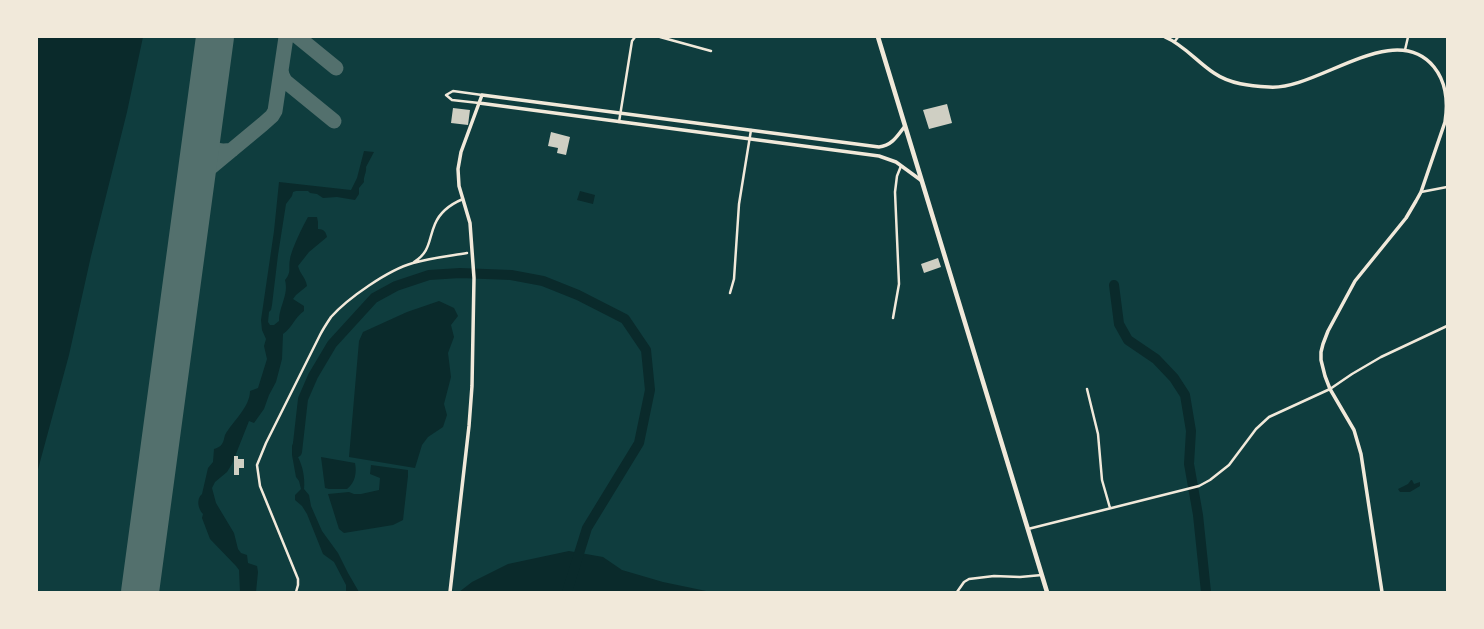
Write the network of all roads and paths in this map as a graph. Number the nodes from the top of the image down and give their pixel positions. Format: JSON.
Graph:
{"nodes":[{"id":1,"x":634,"y":37,"type":"edge"},
{"id":2,"x":660,"y":37,"type":"edge"},
{"id":3,"x":878,"y":37,"type":"edge"},
{"id":4,"x":1165,"y":37,"type":"edge"},
{"id":5,"x":1178,"y":37,"type":"edge"},
{"id":6,"x":1408,"y":37,"type":"edge"},
{"id":7,"x":1175,"y":42,"type":"junction"},
{"id":8,"x":1405,"y":50,"type":"junction"},
{"id":9,"x":711,"y":51,"type":"dead end"},
{"id":10,"x":482,"y":95,"type":"junction"},
{"id":11,"x":479,"y":104,"type":"junction"},
{"id":12,"x":621,"y":113,"type":"junction"},
{"id":13,"x":619,"y":122,"type":"junction"},
{"id":14,"x":905,"y":126,"type":"junction"},
{"id":15,"x":751,"y":130,"type":"junction"},
{"id":16,"x":750,"y":139,"type":"junction"},
{"id":17,"x":879,"y":147,"type":"junction"},
{"id":18,"x":878,"y":156,"type":"junction"},
{"id":19,"x":901,"y":165,"type":"junction"},
{"id":20,"x":922,"y":181,"type":"junction"},
{"id":21,"x":1447,"y":187,"type":"edge"},
{"id":22,"x":1421,"y":192,"type":"junction"},
{"id":23,"x":463,"y":199,"type":"junction"},
{"id":24,"x":467,"y":253,"type":"dead end"},
{"id":25,"x":413,"y":263,"type":"junction"},
{"id":26,"x":730,"y":293,"type":"dead end"},
{"id":27,"x":893,"y":318,"type":"dead end"},
{"id":28,"x":1447,"y":326,"type":"edge"},
{"id":29,"x":1087,"y":389,"type":"dead end"},
{"id":30,"x":1330,"y":389,"type":"junction"},
{"id":31,"x":1110,"y":508,"type":"junction"},
{"id":32,"x":1028,"y":529,"type":"junction"},
{"id":33,"x":1042,"y":575,"type":"junction"},
{"id":34,"x":296,"y":592,"type":"edge"},
{"id":35,"x":450,"y":592,"type":"edge"},
{"id":36,"x":958,"y":592,"type":"edge"},
{"id":37,"x":1048,"y":592,"type":"edge"},
{"id":38,"x":1382,"y":592,"type":"edge"}],
"edges":[{"from":1,"to":12,"type":"street"},
{"from":2,"to":9,"type":"street"},
{"from":3,"to":14,"type":"highway"},
{"from":4,"to":7,"type":"main road"},
{"from":5,"to":7,"type":"street"},
{"from":6,"to":8,"type":"street"},
{"from":7,"to":8,"type":"main road"},
{"from":8,"to":22,"type":"main road"},
{"from":10,"to":11,"type":"main road"},
{"from":10,"to":11,"type":"street"},
{"from":10,"to":12,"type":"main road"},
{"from":11,"to":13,"type":"main road"},
{"from":11,"to":23,"type":"main road"},
{"from":12,"to":13,"type":"street"},
{"from":12,"to":15,"type":"main road"},
{"from":13,"to":16,"type":"main road"},
{"from":14,"to":17,"type":"main road"},
{"from":14,"to":20,"type":"highway"},
{"from":15,"to":16,"type":"street"},
{"from":15,"to":17,"type":"main road"},
{"from":16,"to":18,"type":"main road"},
{"from":16,"to":26,"type":"street"},
{"from":17,"to":18,"type":"main road"},
{"from":18,"to":19,"type":"main road"},
{"from":19,"to":20,"type":"main road"},
{"from":19,"to":27,"type":"street"},
{"from":20,"to":32,"type":"highway"},
{"from":21,"to":22,"type":"street"},
{"from":22,"to":30,"type":"main road"},
{"from":23,"to":25,"type":"street"},
{"from":23,"to":35,"type":"main road"},
{"from":24,"to":25,"type":"street"},
{"from":25,"to":34,"type":"street"},
{"from":28,"to":30,"type":"street"},
{"from":29,"to":31,"type":"street"},
{"from":30,"to":31,"type":"street"},
{"from":30,"to":38,"type":"main road"},
{"from":31,"to":32,"type":"street"},
{"from":32,"to":33,"type":"highway"},
{"from":33,"to":36,"type":"street"},
{"from":33,"to":37,"type":"highway"}]}
